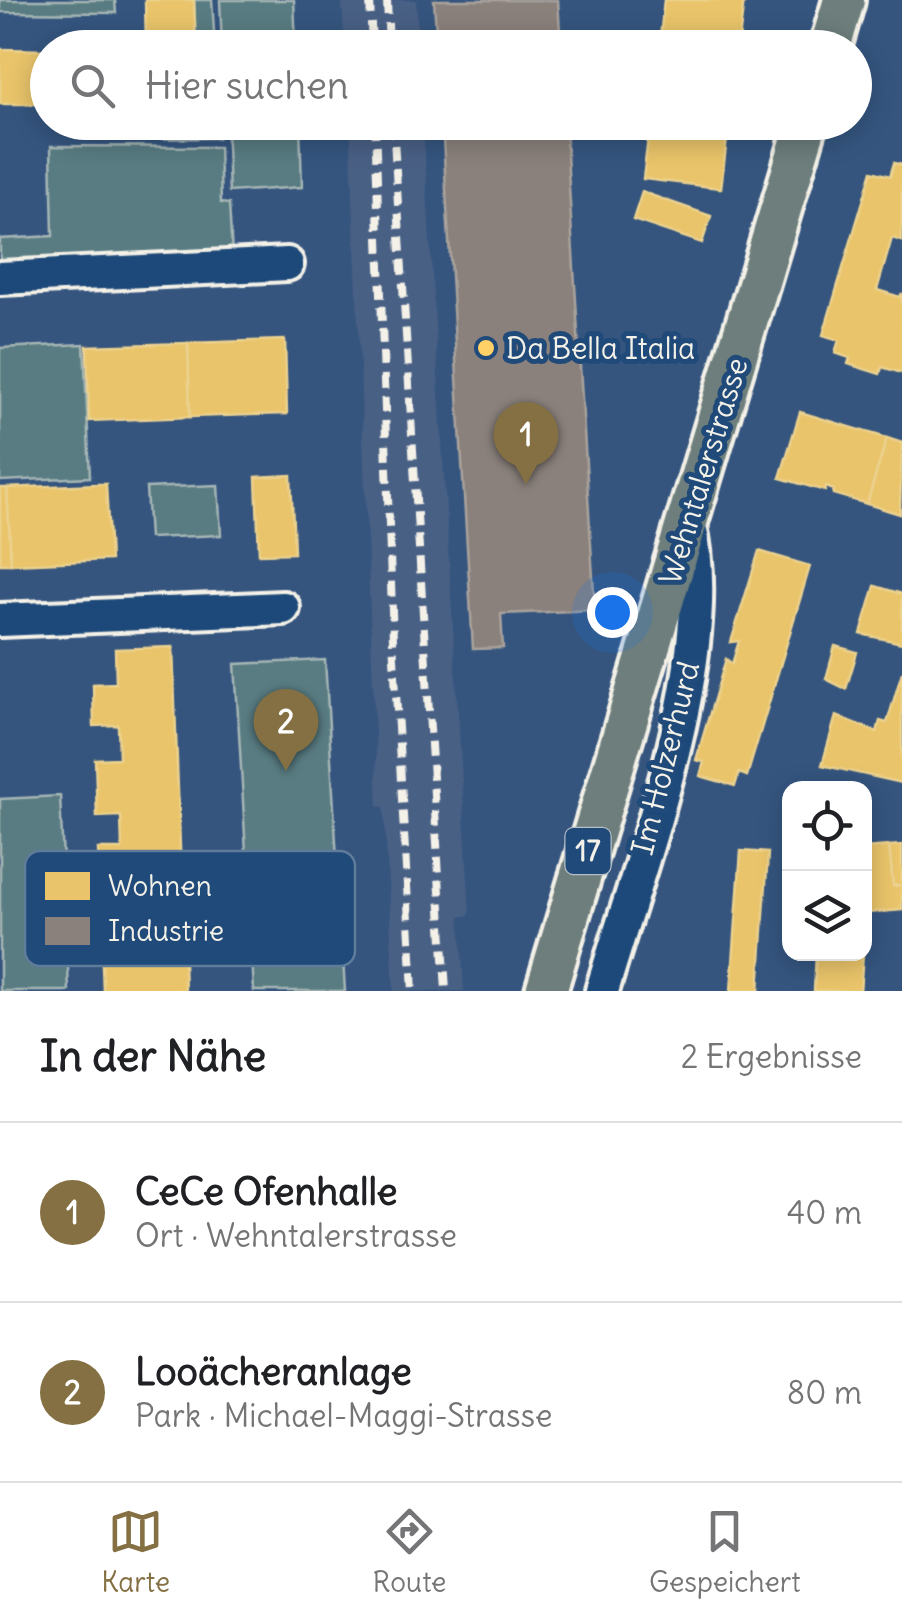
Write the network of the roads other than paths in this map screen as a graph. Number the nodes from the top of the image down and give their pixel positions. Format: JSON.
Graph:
{"nodes":[{"id":1,"x":844,"y":0,"type":"edge"},
{"id":2,"x":835,"y":30,"type":"edge"},
{"id":3,"x":802,"y":140,"type":"edge"},
{"id":4,"x":287,"y":264,"type":"dead end"},
{"id":5,"x":0,"y":278,"type":"edge"},
{"id":6,"x":688,"y":522,"type":"junction"},
{"id":7,"x":283,"y":608,"type":"dead end"},
{"id":8,"x":0,"y":620,"type":"edge"},
{"id":9,"x":546,"y":991,"type":"edge"},
{"id":10,"x":602,"y":991,"type":"edge"}],
"edges":[{"from":1,"to":2,"type":"main road"},
{"from":3,"to":6,"type":"main road","name":"Wehntalerstrasse","number":"17"},
{"from":4,"to":5,"type":"street"},
{"from":6,"to":9,"type":"main road","name":"Wehntalerstrasse","number":"17"},
{"from":6,"to":10,"type":"street","name":"Im Holzerhurd"},
{"from":7,"to":8,"type":"street"}]}
